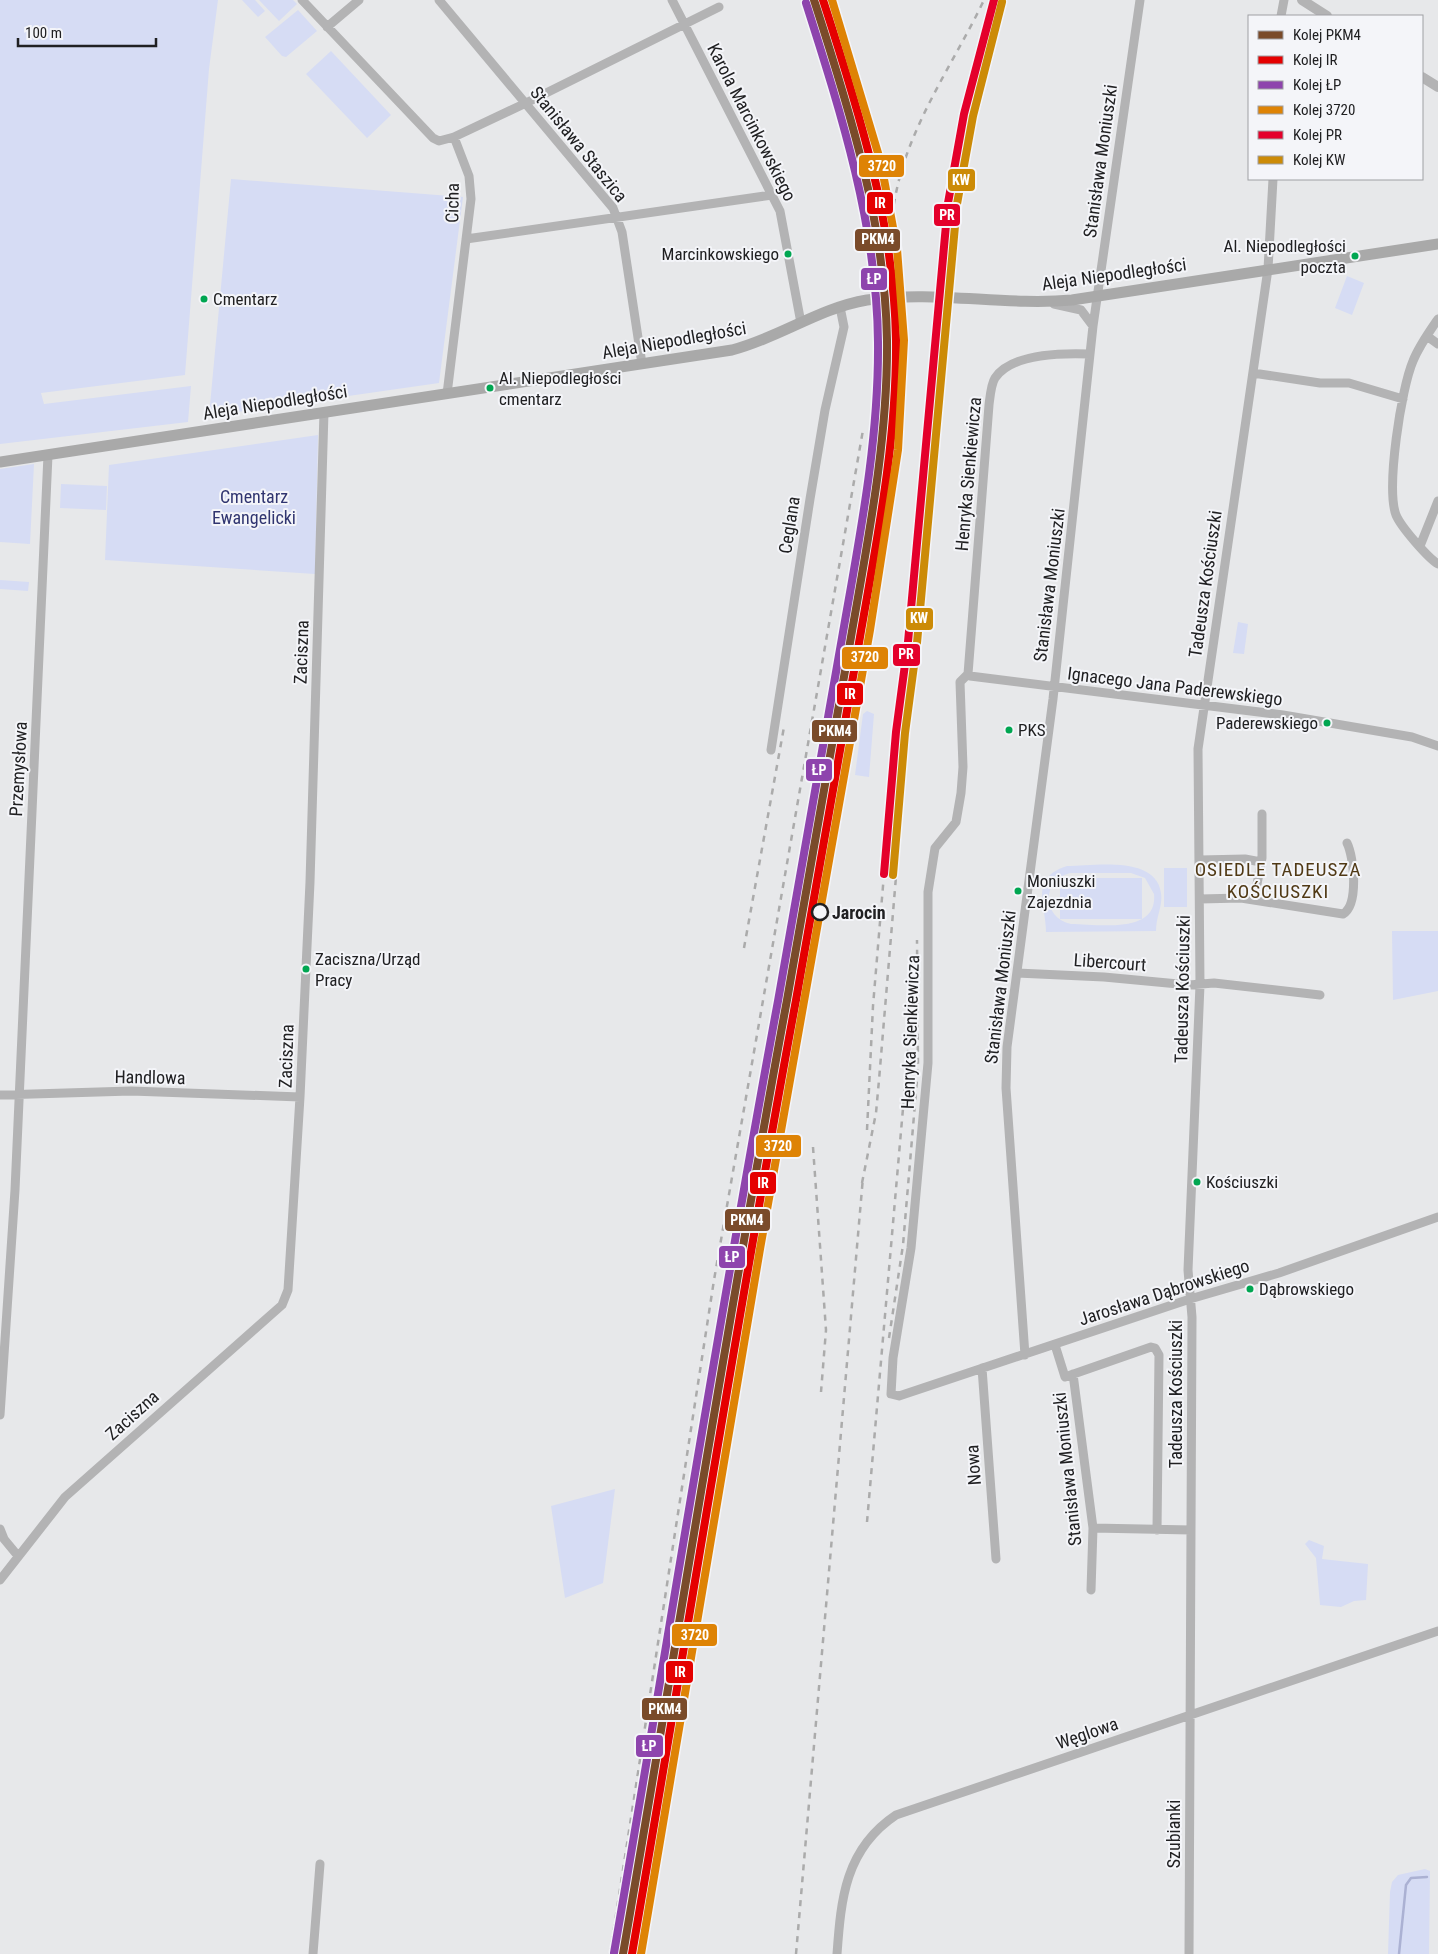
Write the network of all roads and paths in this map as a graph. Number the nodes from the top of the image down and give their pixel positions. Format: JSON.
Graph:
{"nodes":[{"id":1,"x":302,"y":0,"type":"edge"},
{"id":2,"x":359,"y":0,"type":"edge"},
{"id":3,"x":438,"y":0,"type":"edge"},
{"id":4,"x":672,"y":0,"type":"edge"},
{"id":5,"x":1140,"y":0,"type":"edge"},
{"id":6,"x":1284,"y":0,"type":"edge"},
{"id":7,"x":1302,"y":0,"type":"edge"},
{"id":8,"x":719,"y":7,"type":"dead end"},
{"id":9,"x":1281,"y":15,"type":"edge"},
{"id":10,"x":1325,"y":15,"type":"edge"},
{"id":11,"x":684,"y":24,"type":"junction"},
{"id":12,"x":327,"y":26,"type":"junction"},
{"id":13,"x":1423,"y":78,"type":"edge"},
{"id":14,"x":1438,"y":87,"type":"edge"},
{"id":15,"x":526,"y":103,"type":"junction"},
{"id":16,"x":454,"y":137,"type":"junction"},
{"id":17,"x":1273,"y":180,"type":"edge"},
{"id":18,"x":772,"y":195,"type":"junction"},
{"id":19,"x":618,"y":217,"type":"junction"},
{"id":20,"x":466,"y":239,"type":"junction"},
{"id":21,"x":1438,"y":244,"type":"edge"},
{"id":22,"x":1268,"y":269,"type":"junction"},
{"id":23,"x":1097,"y":296,"type":"junction"},
{"id":24,"x":1042,"y":303,"type":"junction"},
{"id":25,"x":840,"y":307,"type":"junction"},
{"id":26,"x":1438,"y":319,"type":"edge"},
{"id":27,"x":801,"y":323,"type":"junction"},
{"id":28,"x":1093,"y":326,"type":"junction"},
{"id":29,"x":1427,"y":336,"type":"junction"},
{"id":30,"x":1438,"y":344,"type":"edge"},
{"id":31,"x":1090,"y":354,"type":"junction"},
{"id":32,"x":642,"y":364,"type":"junction"},
{"id":33,"x":1253,"y":373,"type":"junction"},
{"id":34,"x":447,"y":394,"type":"junction"},
{"id":35,"x":1403,"y":398,"type":"junction"},
{"id":36,"x":324,"y":412,"type":"junction"},
{"id":37,"x":48,"y":455,"type":"junction"},
{"id":38,"x":0,"y":462,"type":"edge"},
{"id":39,"x":1438,"y":500,"type":"edge"},
{"id":40,"x":1420,"y":546,"type":"junction"},
{"id":41,"x":1438,"y":564,"type":"edge"},
{"id":42,"x":968,"y":674,"type":"junction"},
{"id":43,"x":1054,"y":688,"type":"junction"},
{"id":44,"x":1203,"y":706,"type":"junction"},
{"id":45,"x":1438,"y":746,"type":"edge"},
{"id":46,"x":771,"y":750,"type":"dead end"},
{"id":47,"x":1262,"y":814,"type":"dead end"},
{"id":48,"x":1348,"y":843,"type":"dead end"},
{"id":49,"x":1200,"y":860,"type":"junction"},
{"id":50,"x":1261,"y":862,"type":"junction"},
{"id":51,"x":1200,"y":898,"type":"junction"},
{"id":52,"x":1254,"y":900,"type":"junction"},
{"id":53,"x":1017,"y":973,"type":"junction"},
{"id":54,"x":1200,"y":985,"type":"junction"},
{"id":55,"x":1320,"y":995,"type":"dead end"},
{"id":56,"x":0,"y":1095,"type":"edge"},
{"id":57,"x":19,"y":1095,"type":"junction"},
{"id":58,"x":300,"y":1097,"type":"junction"},
{"id":59,"x":1438,"y":1217,"type":"edge"},
{"id":60,"x":1190,"y":1299,"type":"junction"},
{"id":61,"x":1055,"y":1346,"type":"junction"},
{"id":62,"x":1025,"y":1355,"type":"junction"},
{"id":63,"x":982,"y":1368,"type":"junction"},
{"id":64,"x":1073,"y":1374,"type":"junction"},
{"id":65,"x":899,"y":1396,"type":"joint"},
{"id":66,"x":0,"y":1415,"type":"edge"},
{"id":67,"x":1093,"y":1528,"type":"junction"},
{"id":68,"x":0,"y":1529,"type":"edge"},
{"id":69,"x":1157,"y":1530,"type":"junction"},
{"id":70,"x":1191,"y":1530,"type":"junction"},
{"id":71,"x":18,"y":1556,"type":"junction"},
{"id":72,"x":996,"y":1559,"type":"dead end"},
{"id":73,"x":0,"y":1580,"type":"edge"},
{"id":74,"x":1092,"y":1590,"type":"dead end"},
{"id":75,"x":1438,"y":1631,"type":"edge"},
{"id":76,"x":1190,"y":1715,"type":"junction"},
{"id":77,"x":320,"y":1864,"type":"dead end"},
{"id":78,"x":313,"y":1954,"type":"edge"},
{"id":79,"x":837,"y":1954,"type":"edge"},
{"id":80,"x":1189,"y":1954,"type":"edge"}],
"edges":[{"from":1,"to":12,"type":"street"},
{"from":2,"to":12,"type":"street"},
{"from":3,"to":15,"type":"street","name":"Stanisława Staszica"},
{"from":4,"to":11,"type":"street","name":"Karola Marcinkowskiego"},
{"from":5,"to":23,"type":"street","name":"Stanisława Moniuszki"},
{"from":6,"to":9,"type":"street"},
{"from":7,"to":10,"type":"street"},
{"from":8,"to":11,"type":"street"},
{"from":11,"to":15,"type":"street"},
{"from":11,"to":18,"type":"street","name":"Karola Marcinkowskiego"},
{"from":12,"to":16,"type":"street"},
{"from":13,"to":14,"type":"street"},
{"from":15,"to":16,"type":"street"},
{"from":15,"to":19,"type":"street","name":"Stanisława Staszica"},
{"from":16,"to":20,"type":"street","name":"Cicha"},
{"from":17,"to":22,"type":"street","name":"Tadeusza Kościuszki"},
{"from":18,"to":19,"type":"street"},
{"from":18,"to":27,"type":"street","name":"Karola Marcinkowskiego"},
{"from":19,"to":20,"type":"street"},
{"from":19,"to":32,"type":"street","name":"Stanisława Staszica"},
{"from":20,"to":34,"type":"street","name":"Cicha"},
{"from":21,"to":22,"type":"main road","name":"Aleja Niepodległości"},
{"from":22,"to":23,"type":"main road","name":"Aleja Niepodległości"},
{"from":22,"to":33,"type":"street","name":"Tadeusza Kościuszki"},
{"from":23,"to":24,"type":"main road","name":"Aleja Niepodległości"},
{"from":23,"to":28,"type":"street","name":"Stanisława Moniuszki"},
{"from":24,"to":25,"type":"main road","name":"Aleja Niepodległości"},
{"from":24,"to":28,"type":"street"},
{"from":25,"to":27,"type":"main road","name":"Aleja Niepodległości"},
{"from":25,"to":46,"type":"street","name":"Ceglana"},
{"from":26,"to":29,"type":"street"},
{"from":27,"to":32,"type":"main road","name":"Aleja Niepodległości"},
{"from":28,"to":31,"type":"street","name":"Stanisława Moniuszki"},
{"from":29,"to":30,"type":"street"},
{"from":29,"to":35,"type":"street"},
{"from":31,"to":42,"type":"street","name":"Henryka Sienkiewicza"},
{"from":31,"to":43,"type":"street","name":"Stanisława Moniuszki"},
{"from":32,"to":34,"type":"main road","name":"Aleja Niepodległości"},
{"from":33,"to":35,"type":"street"},
{"from":33,"to":44,"type":"street","name":"Tadeusza Kościuszki"},
{"from":34,"to":36,"type":"main road","name":"Aleja Niepodległości"},
{"from":35,"to":40,"type":"street"},
{"from":36,"to":37,"type":"main road","name":"Aleja Niepodległości"},
{"from":36,"to":58,"type":"street","name":"Zaciszna"},
{"from":37,"to":38,"type":"main road","name":"Aleja Niepodległości"},
{"from":37,"to":57,"type":"street","name":"Przemysłowa"},
{"from":39,"to":40,"type":"street"},
{"from":40,"to":41,"type":"street"},
{"from":42,"to":43,"type":"street"},
{"from":42,"to":65,"type":"street","name":"Henryka Sienkiewicza"},
{"from":43,"to":44,"type":"street","name":"Ignacego Jana Paderewskiego"},
{"from":43,"to":53,"type":"street","name":"Stanisława Moniuszki"},
{"from":44,"to":45,"type":"street","name":"Ignacego Jana Paderewskiego"},
{"from":44,"to":49,"type":"street","name":"Tadeusza Kościuszki"},
{"from":47,"to":50,"type":"street"},
{"from":48,"to":52,"type":"street"},
{"from":49,"to":50,"type":"street"},
{"from":49,"to":51,"type":"street","name":"Tadeusza Kościuszki"},
{"from":50,"to":52,"type":"street"},
{"from":51,"to":52,"type":"street"},
{"from":51,"to":54,"type":"street","name":"Tadeusza Kościuszki"},
{"from":53,"to":54,"type":"street","name":"Libercourt"},
{"from":53,"to":62,"type":"street","name":"Stanisława Moniuszki"},
{"from":54,"to":55,"type":"street","name":"Libercourt"},
{"from":54,"to":60,"type":"street","name":"Tadeusza Kościuszki"},
{"from":56,"to":57,"type":"street","name":"Handlowa"},
{"from":57,"to":58,"type":"street","name":"Handlowa"},
{"from":57,"to":66,"type":"street","name":"Przemysłowa"},
{"from":58,"to":71,"type":"street","name":"Zaciszna"},
{"from":59,"to":60,"type":"street","name":"Jarosława Dąbrowskiego"},
{"from":60,"to":61,"type":"street","name":"Jarosława Dąbrowskiego"},
{"from":60,"to":70,"type":"street","name":"Tadeusza Kościuszki"},
{"from":61,"to":62,"type":"street","name":"Jarosława Dąbrowskiego"},
{"from":61,"to":64,"type":"street"},
{"from":62,"to":63,"type":"street","name":"Jarosława Dąbrowskiego"},
{"from":63,"to":65,"type":"street","name":"Jarosława Dąbrowskiego"},
{"from":63,"to":72,"type":"street","name":"Nowa"},
{"from":64,"to":67,"type":"street","name":"Stanisława Moniuszki"},
{"from":64,"to":69,"type":"street"},
{"from":67,"to":69,"type":"street"},
{"from":67,"to":74,"type":"street","name":"Stanisława Moniuszki"},
{"from":68,"to":71,"type":"street"},
{"from":69,"to":70,"type":"street"},
{"from":70,"to":76,"type":"street","name":"Tadeusza Kościuszki"},
{"from":71,"to":73,"type":"street","name":"Zaciszna"},
{"from":75,"to":76,"type":"street","name":"Węglowa"},
{"from":76,"to":79,"type":"street","name":"Węglowa"},
{"from":76,"to":80,"type":"street","name":"Szubianki"},
{"from":77,"to":78,"type":"street"}]}
